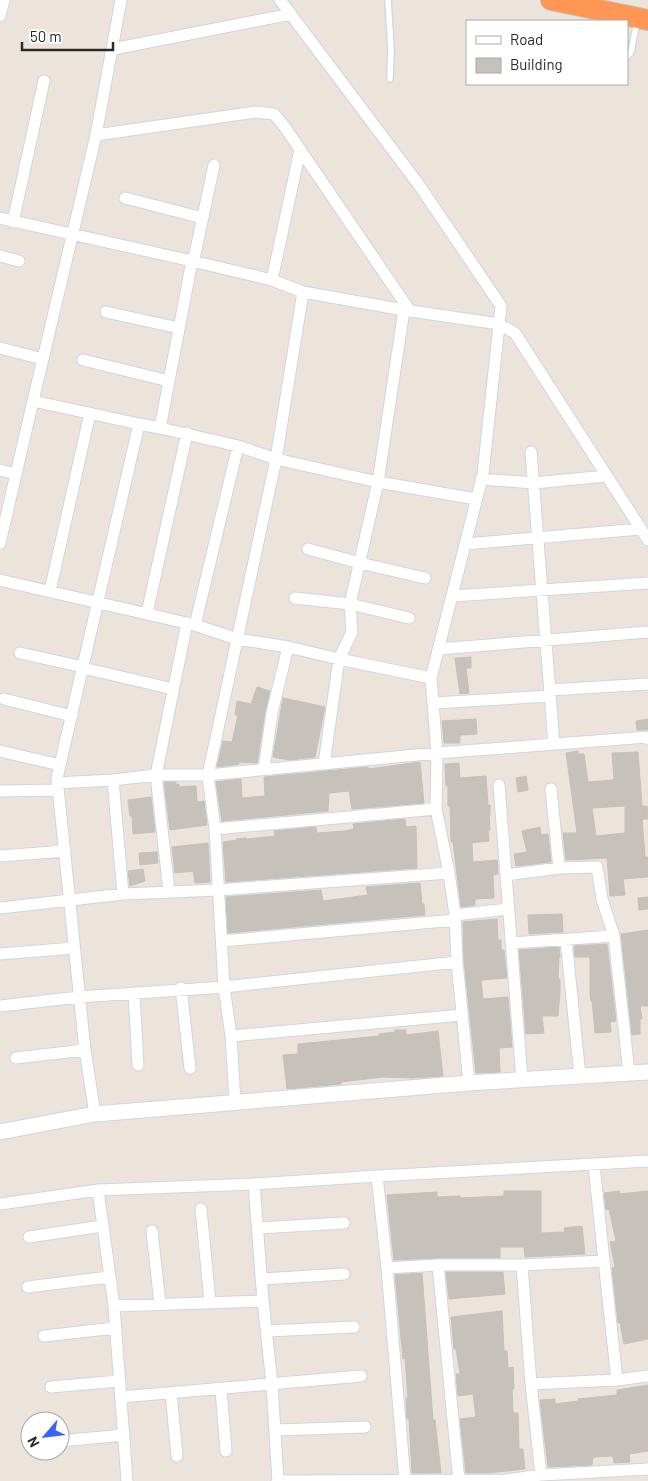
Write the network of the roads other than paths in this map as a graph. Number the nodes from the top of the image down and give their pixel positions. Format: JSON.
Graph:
{"nodes":[{"id":1,"x":4,"y":0,"type":"edge"},
{"id":2,"x":122,"y":0,"type":"edge"},
{"id":3,"x":280,"y":0,"type":"edge"},
{"id":4,"x":388,"y":0,"type":"edge"},
{"id":5,"x":550,"y":0,"type":"edge"},
{"id":6,"x":291,"y":14,"type":"junction"},
{"id":7,"x":0,"y":16,"type":"edge"},
{"id":8,"x":643,"y":19,"type":"edge"},
{"id":9,"x":113,"y":49,"type":"junction"},
{"id":10,"x":628,"y":56,"type":"edge"},
{"id":11,"x":390,"y":79,"type":"dead end"},
{"id":12,"x":44,"y":81,"type":"dead end"},
{"id":13,"x":96,"y":134,"type":"junction"},
{"id":14,"x":300,"y":150,"type":"junction"},
{"id":15,"x":214,"y":164,"type":"dead end"},
{"id":16,"x":125,"y":198,"type":"dead end"},
{"id":17,"x":0,"y":218,"type":"edge"},
{"id":18,"x":203,"y":218,"type":"junction"},
{"id":19,"x":13,"y":222,"type":"junction"},
{"id":20,"x":72,"y":234,"type":"junction"},
{"id":21,"x":0,"y":256,"type":"edge"},
{"id":22,"x":19,"y":261,"type":"dead end"},
{"id":23,"x":192,"y":261,"type":"junction"},
{"id":24,"x":272,"y":280,"type":"junction"},
{"id":25,"x":303,"y":292,"type":"junction"},
{"id":26,"x":407,"y":310,"type":"junction"},
{"id":27,"x":106,"y":312,"type":"dead end"},
{"id":28,"x":499,"y":324,"type":"junction"},
{"id":29,"x":179,"y":328,"type":"junction"},
{"id":30,"x":0,"y":348,"type":"edge"},
{"id":31,"x":43,"y":359,"type":"junction"},
{"id":32,"x":83,"y":360,"type":"dead end"},
{"id":33,"x":169,"y":381,"type":"junction"},
{"id":34,"x":33,"y":401,"type":"junction"},
{"id":35,"x":90,"y":413,"type":"junction"},
{"id":36,"x":139,"y":424,"type":"junction"},
{"id":37,"x":160,"y":428,"type":"junction"},
{"id":38,"x":187,"y":434,"type":"junction"},
{"id":39,"x":238,"y":446,"type":"junction"},
{"id":40,"x":531,"y":452,"type":"dead end"},
{"id":41,"x":276,"y":459,"type":"junction"},
{"id":42,"x":0,"y":470,"type":"edge"},
{"id":43,"x":16,"y":474,"type":"junction"},
{"id":44,"x":606,"y":476,"type":"junction"},
{"id":45,"x":481,"y":479,"type":"junction"},
{"id":46,"x":378,"y":482,"type":"junction"},
{"id":47,"x":534,"y":483,"type":"junction"},
{"id":48,"x":476,"y":499,"type":"junction"},
{"id":49,"x":641,"y":529,"type":"junction"},
{"id":50,"x":538,"y":539,"type":"junction"},
{"id":51,"x":648,"y":540,"type":"edge"},
{"id":52,"x":0,"y":543,"type":"edge"},
{"id":53,"x":465,"y":544,"type":"junction"},
{"id":54,"x":308,"y":549,"type":"dead end"},
{"id":55,"x":360,"y":563,"type":"junction"},
{"id":56,"x":425,"y":578,"type":"dead end"},
{"id":57,"x":0,"y":580,"type":"edge"},
{"id":58,"x":648,"y":583,"type":"edge"},
{"id":59,"x":542,"y":589,"type":"junction"},
{"id":60,"x":50,"y":591,"type":"junction"},
{"id":61,"x":452,"y":596,"type":"junction"},
{"id":62,"x":295,"y":598,"type":"dead end"},
{"id":63,"x":99,"y":602,"type":"junction"},
{"id":64,"x":350,"y":604,"type":"junction"},
{"id":65,"x":147,"y":613,"type":"junction"},
{"id":66,"x":409,"y":618,"type":"dead end"},
{"id":67,"x":191,"y":624,"type":"junction"},
{"id":68,"x":648,"y":632,"type":"edge"},
{"id":69,"x":236,"y":639,"type":"junction"},
{"id":70,"x":546,"y":640,"type":"junction"},
{"id":71,"x":288,"y":648,"type":"junction"},
{"id":72,"x":438,"y":649,"type":"junction"},
{"id":73,"x":20,"y":653,"type":"dead end"},
{"id":74,"x":339,"y":659,"type":"junction"},
{"id":75,"x":83,"y":668,"type":"junction"},
{"id":76,"x":431,"y":678,"type":"junction"},
{"id":77,"x":648,"y":684,"type":"edge"},
{"id":78,"x":173,"y":689,"type":"junction"},
{"id":79,"x":550,"y":693,"type":"junction"},
{"id":80,"x":4,"y":699,"type":"dead end"},
{"id":81,"x":433,"y":703,"type":"junction"},
{"id":82,"x":72,"y":716,"type":"junction"},
{"id":83,"x":648,"y":739,"type":"edge"},
{"id":84,"x":554,"y":744,"type":"junction"},
{"id":85,"x":0,"y":751,"type":"edge"},
{"id":86,"x":437,"y":753,"type":"junction"},
{"id":87,"x":324,"y":764,"type":"junction"},
{"id":88,"x":60,"y":765,"type":"junction"},
{"id":89,"x":264,"y":769,"type":"junction"},
{"id":90,"x":156,"y":775,"type":"junction"},
{"id":91,"x":208,"y":775,"type":"junction"},
{"id":92,"x":113,"y":780,"type":"junction"},
{"id":93,"x":499,"y":784,"type":"dead end"},
{"id":94,"x":58,"y":787,"type":"junction"},
{"id":95,"x":552,"y":789,"type":"dead end"},
{"id":96,"x":0,"y":791,"type":"edge"},
{"id":97,"x":436,"y":809,"type":"junction"},
{"id":98,"x":215,"y":829,"type":"junction"},
{"id":99,"x":65,"y":852,"type":"junction"},
{"id":100,"x":0,"y":856,"type":"edge"},
{"id":101,"x":559,"y":868,"type":"junction"},
{"id":102,"x":449,"y":873,"type":"junction"},
{"id":103,"x":506,"y":875,"type":"junction"},
{"id":104,"x":218,"y":890,"type":"junction"},
{"id":105,"x":169,"y":891,"type":"junction"},
{"id":106,"x":123,"y":894,"type":"junction"},
{"id":107,"x":70,"y":899,"type":"junction"},
{"id":108,"x":0,"y":908,"type":"edge"},
{"id":109,"x":509,"y":909,"type":"junction"},
{"id":110,"x":455,"y":917,"type":"junction"},
{"id":111,"x":614,"y":936,"type":"junction"},
{"id":112,"x":566,"y":940,"type":"junction"},
{"id":113,"x":222,"y":941,"type":"junction"},
{"id":114,"x":511,"y":944,"type":"junction"},
{"id":115,"x":74,"y":948,"type":"junction"},
{"id":116,"x":0,"y":954,"type":"edge"},
{"id":117,"x":457,"y":962,"type":"junction"},
{"id":118,"x":224,"y":987,"type":"junction"},
{"id":119,"x":181,"y":988,"type":"junction"},
{"id":120,"x":134,"y":993,"type":"junction"},
{"id":121,"x":80,"y":997,"type":"junction"},
{"id":122,"x":0,"y":1006,"type":"edge"},
{"id":123,"x":462,"y":1015,"type":"junction"},
{"id":124,"x":231,"y":1036,"type":"junction"},
{"id":125,"x":85,"y":1050,"type":"junction"},
{"id":126,"x":16,"y":1058,"type":"dead end"},
{"id":127,"x":138,"y":1065,"type":"dead end"},
{"id":128,"x":190,"y":1068,"type":"dead end"},
{"id":129,"x":648,"y":1072,"type":"edge"},
{"id":130,"x":629,"y":1073,"type":"junction"},
{"id":131,"x":580,"y":1076,"type":"junction"},
{"id":132,"x":522,"y":1080,"type":"junction"},
{"id":133,"x":469,"y":1083,"type":"junction"},
{"id":134,"x":235,"y":1102,"type":"junction"},
{"id":135,"x":95,"y":1114,"type":"junction"},
{"id":136,"x":0,"y":1132,"type":"edge"},
{"id":137,"x":648,"y":1161,"type":"edge"},
{"id":138,"x":594,"y":1165,"type":"junction"},
{"id":139,"x":378,"y":1176,"type":"junction"},
{"id":140,"x":254,"y":1184,"type":"junction"},
{"id":141,"x":98,"y":1190,"type":"junction"},
{"id":142,"x":0,"y":1204,"type":"edge"},
{"id":143,"x":201,"y":1209,"type":"dead end"},
{"id":144,"x":344,"y":1223,"type":"dead end"},
{"id":145,"x":102,"y":1226,"type":"junction"},
{"id":146,"x":258,"y":1228,"type":"junction"},
{"id":147,"x":152,"y":1231,"type":"dead end"},
{"id":148,"x":29,"y":1237,"type":"dead end"},
{"id":149,"x":604,"y":1261,"type":"junction"},
{"id":150,"x":438,"y":1264,"type":"junction"},
{"id":151,"x":522,"y":1265,"type":"junction"},
{"id":152,"x":387,"y":1268,"type":"junction"},
{"id":153,"x":344,"y":1274,"type":"dead end"},
{"id":154,"x":109,"y":1278,"type":"junction"},
{"id":155,"x":262,"y":1279,"type":"junction"},
{"id":156,"x":28,"y":1287,"type":"dead end"},
{"id":157,"x":263,"y":1301,"type":"junction"},
{"id":158,"x":210,"y":1302,"type":"junction"},
{"id":159,"x":160,"y":1304,"type":"junction"},
{"id":160,"x":114,"y":1306,"type":"junction"},
{"id":161,"x":354,"y":1327,"type":"dead end"},
{"id":162,"x":115,"y":1328,"type":"junction"},
{"id":163,"x":267,"y":1331,"type":"junction"},
{"id":164,"x":44,"y":1336,"type":"dead end"},
{"id":165,"x":361,"y":1376,"type":"dead end"},
{"id":166,"x":648,"y":1376,"type":"edge"},
{"id":167,"x":617,"y":1380,"type":"junction"},
{"id":168,"x":119,"y":1381,"type":"junction"},
{"id":169,"x":272,"y":1384,"type":"junction"},
{"id":170,"x":530,"y":1384,"type":"junction"},
{"id":171,"x":51,"y":1387,"type":"dead end"},
{"id":172,"x":221,"y":1388,"type":"junction"},
{"id":173,"x":171,"y":1392,"type":"junction"},
{"id":174,"x":121,"y":1397,"type":"junction"},
{"id":175,"x":365,"y":1427,"type":"dead end"},
{"id":176,"x":276,"y":1430,"type":"junction"},
{"id":177,"x":124,"y":1435,"type":"junction"},
{"id":178,"x":70,"y":1440,"type":"edge"},
{"id":179,"x":226,"y":1451,"type":"dead end"},
{"id":180,"x":177,"y":1456,"type":"dead end"},
{"id":181,"x":648,"y":1469,"type":"edge"},
{"id":182,"x":541,"y":1476,"type":"junction"},
{"id":183,"x":624,"y":1476,"type":"edge"},
{"id":184,"x":127,"y":1481,"type":"edge"},
{"id":185,"x":277,"y":1481,"type":"edge"},
{"id":186,"x":405,"y":1481,"type":"edge"},
{"id":187,"x":459,"y":1481,"type":"edge"}],
"edges":[{"from":1,"to":7,"type":"street"},
{"from":2,"to":9,"type":"street"},
{"from":3,"to":6,"type":"street"},
{"from":4,"to":11,"type":"lane"},
{"from":5,"to":8,"type":"highway"},
{"from":6,"to":9,"type":"street"},
{"from":6,"to":28,"type":"street"},
{"from":8,"to":10,"type":"lane"},
{"from":9,"to":13,"type":"street"},
{"from":12,"to":19,"type":"street"},
{"from":13,"to":14,"type":"street"},
{"from":13,"to":20,"type":"street"},
{"from":14,"to":24,"type":"street"},
{"from":14,"to":26,"type":"street"},
{"from":15,"to":18,"type":"street"},
{"from":16,"to":18,"type":"street"},
{"from":17,"to":19,"type":"street"},
{"from":18,"to":23,"type":"street"},
{"from":19,"to":20,"type":"street"},
{"from":20,"to":23,"type":"street"},
{"from":20,"to":31,"type":"street"},
{"from":21,"to":22,"type":"street"},
{"from":23,"to":24,"type":"street"},
{"from":23,"to":29,"type":"street"},
{"from":24,"to":25,"type":"street"},
{"from":25,"to":26,"type":"street"},
{"from":25,"to":41,"type":"street"},
{"from":26,"to":28,"type":"street"},
{"from":26,"to":46,"type":"street"},
{"from":27,"to":29,"type":"street"},
{"from":28,"to":44,"type":"street"},
{"from":28,"to":45,"type":"street"},
{"from":29,"to":33,"type":"street"},
{"from":30,"to":31,"type":"street"},
{"from":31,"to":34,"type":"street"},
{"from":32,"to":33,"type":"street"},
{"from":33,"to":37,"type":"street"},
{"from":34,"to":35,"type":"street"},
{"from":34,"to":43,"type":"street"},
{"from":35,"to":36,"type":"street"},
{"from":35,"to":60,"type":"street"},
{"from":36,"to":37,"type":"street"},
{"from":36,"to":63,"type":"street"},
{"from":37,"to":38,"type":"street"},
{"from":38,"to":39,"type":"street"},
{"from":38,"to":65,"type":"street"},
{"from":39,"to":41,"type":"street"},
{"from":39,"to":67,"type":"street"},
{"from":40,"to":47,"type":"street"},
{"from":41,"to":46,"type":"street"},
{"from":41,"to":69,"type":"street"},
{"from":42,"to":43,"type":"street"},
{"from":43,"to":52,"type":"street"},
{"from":44,"to":47,"type":"street"},
{"from":44,"to":49,"type":"street"},
{"from":45,"to":47,"type":"street"},
{"from":45,"to":48,"type":"street"},
{"from":46,"to":48,"type":"street"},
{"from":46,"to":55,"type":"street"},
{"from":47,"to":50,"type":"street"},
{"from":48,"to":53,"type":"street"},
{"from":49,"to":50,"type":"street"},
{"from":49,"to":51,"type":"street"},
{"from":50,"to":53,"type":"street"},
{"from":50,"to":59,"type":"street"},
{"from":53,"to":61,"type":"street"},
{"from":54,"to":55,"type":"street"},
{"from":55,"to":56,"type":"street"},
{"from":55,"to":64,"type":"street"},
{"from":57,"to":60,"type":"street"},
{"from":58,"to":59,"type":"street"},
{"from":59,"to":61,"type":"street"},
{"from":59,"to":70,"type":"street"},
{"from":60,"to":63,"type":"street"},
{"from":61,"to":72,"type":"street"},
{"from":62,"to":64,"type":"street"},
{"from":63,"to":65,"type":"street"},
{"from":63,"to":75,"type":"street"},
{"from":64,"to":66,"type":"street"},
{"from":64,"to":74,"type":"street"},
{"from":65,"to":67,"type":"street"},
{"from":67,"to":69,"type":"street"},
{"from":67,"to":78,"type":"street"},
{"from":68,"to":70,"type":"street"},
{"from":69,"to":71,"type":"street"},
{"from":69,"to":91,"type":"street"},
{"from":70,"to":72,"type":"street"},
{"from":70,"to":79,"type":"street"},
{"from":71,"to":74,"type":"street"},
{"from":71,"to":89,"type":"street"},
{"from":72,"to":76,"type":"street"},
{"from":73,"to":75,"type":"street"},
{"from":74,"to":76,"type":"street"},
{"from":74,"to":87,"type":"street"},
{"from":75,"to":78,"type":"street"},
{"from":75,"to":82,"type":"street"},
{"from":76,"to":81,"type":"street"},
{"from":77,"to":79,"type":"street"},
{"from":78,"to":90,"type":"street"},
{"from":79,"to":81,"type":"street"},
{"from":79,"to":84,"type":"street"},
{"from":80,"to":82,"type":"street"},
{"from":81,"to":86,"type":"street"},
{"from":82,"to":88,"type":"street"},
{"from":83,"to":84,"type":"street"},
{"from":84,"to":86,"type":"street"},
{"from":85,"to":88,"type":"street"},
{"from":86,"to":87,"type":"street"},
{"from":86,"to":97,"type":"street"},
{"from":87,"to":89,"type":"street"},
{"from":88,"to":94,"type":"street"},
{"from":89,"to":91,"type":"street"},
{"from":90,"to":91,"type":"street"},
{"from":90,"to":92,"type":"street"},
{"from":90,"to":105,"type":"street"},
{"from":91,"to":98,"type":"street"},
{"from":92,"to":94,"type":"street"},
{"from":92,"to":106,"type":"street"},
{"from":93,"to":103,"type":"street"},
{"from":94,"to":96,"type":"street"},
{"from":94,"to":99,"type":"street"},
{"from":95,"to":101,"type":"street"},
{"from":97,"to":98,"type":"street"},
{"from":97,"to":102,"type":"street"},
{"from":98,"to":104,"type":"street"},
{"from":99,"to":100,"type":"street"},
{"from":99,"to":107,"type":"street"},
{"from":101,"to":103,"type":"street"},
{"from":101,"to":111,"type":"street"},
{"from":102,"to":104,"type":"street"},
{"from":102,"to":110,"type":"street"},
{"from":103,"to":109,"type":"street"},
{"from":104,"to":105,"type":"street"},
{"from":104,"to":113,"type":"street"},
{"from":105,"to":106,"type":"street"},
{"from":106,"to":107,"type":"street"},
{"from":107,"to":108,"type":"street"},
{"from":107,"to":115,"type":"street"},
{"from":109,"to":110,"type":"street"},
{"from":109,"to":114,"type":"street"},
{"from":110,"to":113,"type":"street"},
{"from":110,"to":117,"type":"street"},
{"from":111,"to":112,"type":"street"},
{"from":111,"to":130,"type":"street"},
{"from":112,"to":114,"type":"street"},
{"from":112,"to":131,"type":"street"},
{"from":113,"to":118,"type":"street"},
{"from":114,"to":132,"type":"street"},
{"from":115,"to":116,"type":"street"},
{"from":115,"to":121,"type":"street"},
{"from":117,"to":118,"type":"street"},
{"from":117,"to":123,"type":"street"},
{"from":118,"to":119,"type":"street"},
{"from":118,"to":124,"type":"street"},
{"from":119,"to":120,"type":"street"},
{"from":119,"to":128,"type":"street"},
{"from":120,"to":121,"type":"street"},
{"from":120,"to":127,"type":"street"},
{"from":121,"to":122,"type":"street"},
{"from":121,"to":125,"type":"street"},
{"from":123,"to":124,"type":"street"},
{"from":123,"to":133,"type":"street"},
{"from":124,"to":134,"type":"street"},
{"from":125,"to":126,"type":"street"},
{"from":125,"to":135,"type":"street"},
{"from":129,"to":130,"type":"street"},
{"from":130,"to":131,"type":"street"},
{"from":131,"to":132,"type":"street"},
{"from":132,"to":133,"type":"street"},
{"from":133,"to":134,"type":"street"},
{"from":134,"to":135,"type":"street"},
{"from":135,"to":136,"type":"street"},
{"from":137,"to":138,"type":"street"},
{"from":138,"to":139,"type":"street"},
{"from":138,"to":149,"type":"street"},
{"from":139,"to":140,"type":"street"},
{"from":139,"to":152,"type":"street"},
{"from":140,"to":141,"type":"street"},
{"from":140,"to":146,"type":"street"},
{"from":141,"to":142,"type":"street"},
{"from":141,"to":145,"type":"street"},
{"from":143,"to":158,"type":"street"},
{"from":144,"to":146,"type":"street"},
{"from":145,"to":148,"type":"street"},
{"from":145,"to":154,"type":"street"},
{"from":146,"to":155,"type":"street"},
{"from":147,"to":159,"type":"street"},
{"from":149,"to":151,"type":"street"},
{"from":149,"to":167,"type":"street"},
{"from":150,"to":151,"type":"street"},
{"from":150,"to":152,"type":"street"},
{"from":150,"to":187,"type":"street"},
{"from":151,"to":170,"type":"street"},
{"from":152,"to":186,"type":"street"},
{"from":153,"to":155,"type":"street"},
{"from":154,"to":156,"type":"street"},
{"from":154,"to":160,"type":"street"},
{"from":155,"to":157,"type":"street"},
{"from":157,"to":158,"type":"street"},
{"from":157,"to":163,"type":"street"},
{"from":158,"to":159,"type":"street"},
{"from":159,"to":160,"type":"street"},
{"from":160,"to":162,"type":"street"},
{"from":161,"to":163,"type":"street"},
{"from":162,"to":164,"type":"street"},
{"from":162,"to":168,"type":"street"},
{"from":163,"to":169,"type":"street"},
{"from":165,"to":169,"type":"street"},
{"from":166,"to":167,"type":"street"},
{"from":167,"to":170,"type":"street"},
{"from":168,"to":171,"type":"street"},
{"from":168,"to":174,"type":"street"},
{"from":169,"to":172,"type":"street"},
{"from":169,"to":176,"type":"street"},
{"from":170,"to":182,"type":"street"},
{"from":172,"to":173,"type":"street"},
{"from":172,"to":179,"type":"street"},
{"from":173,"to":174,"type":"street"},
{"from":173,"to":180,"type":"street"},
{"from":174,"to":177,"type":"street"},
{"from":175,"to":176,"type":"street"},
{"from":176,"to":185,"type":"street"},
{"from":177,"to":178,"type":"street"},
{"from":177,"to":184,"type":"street"},
{"from":181,"to":183,"type":"street"},
{"from":182,"to":183,"type":"street"},
{"from":182,"to":187,"type":"street"},
{"from":185,"to":186,"type":"street"},
{"from":186,"to":187,"type":"street"}]}
